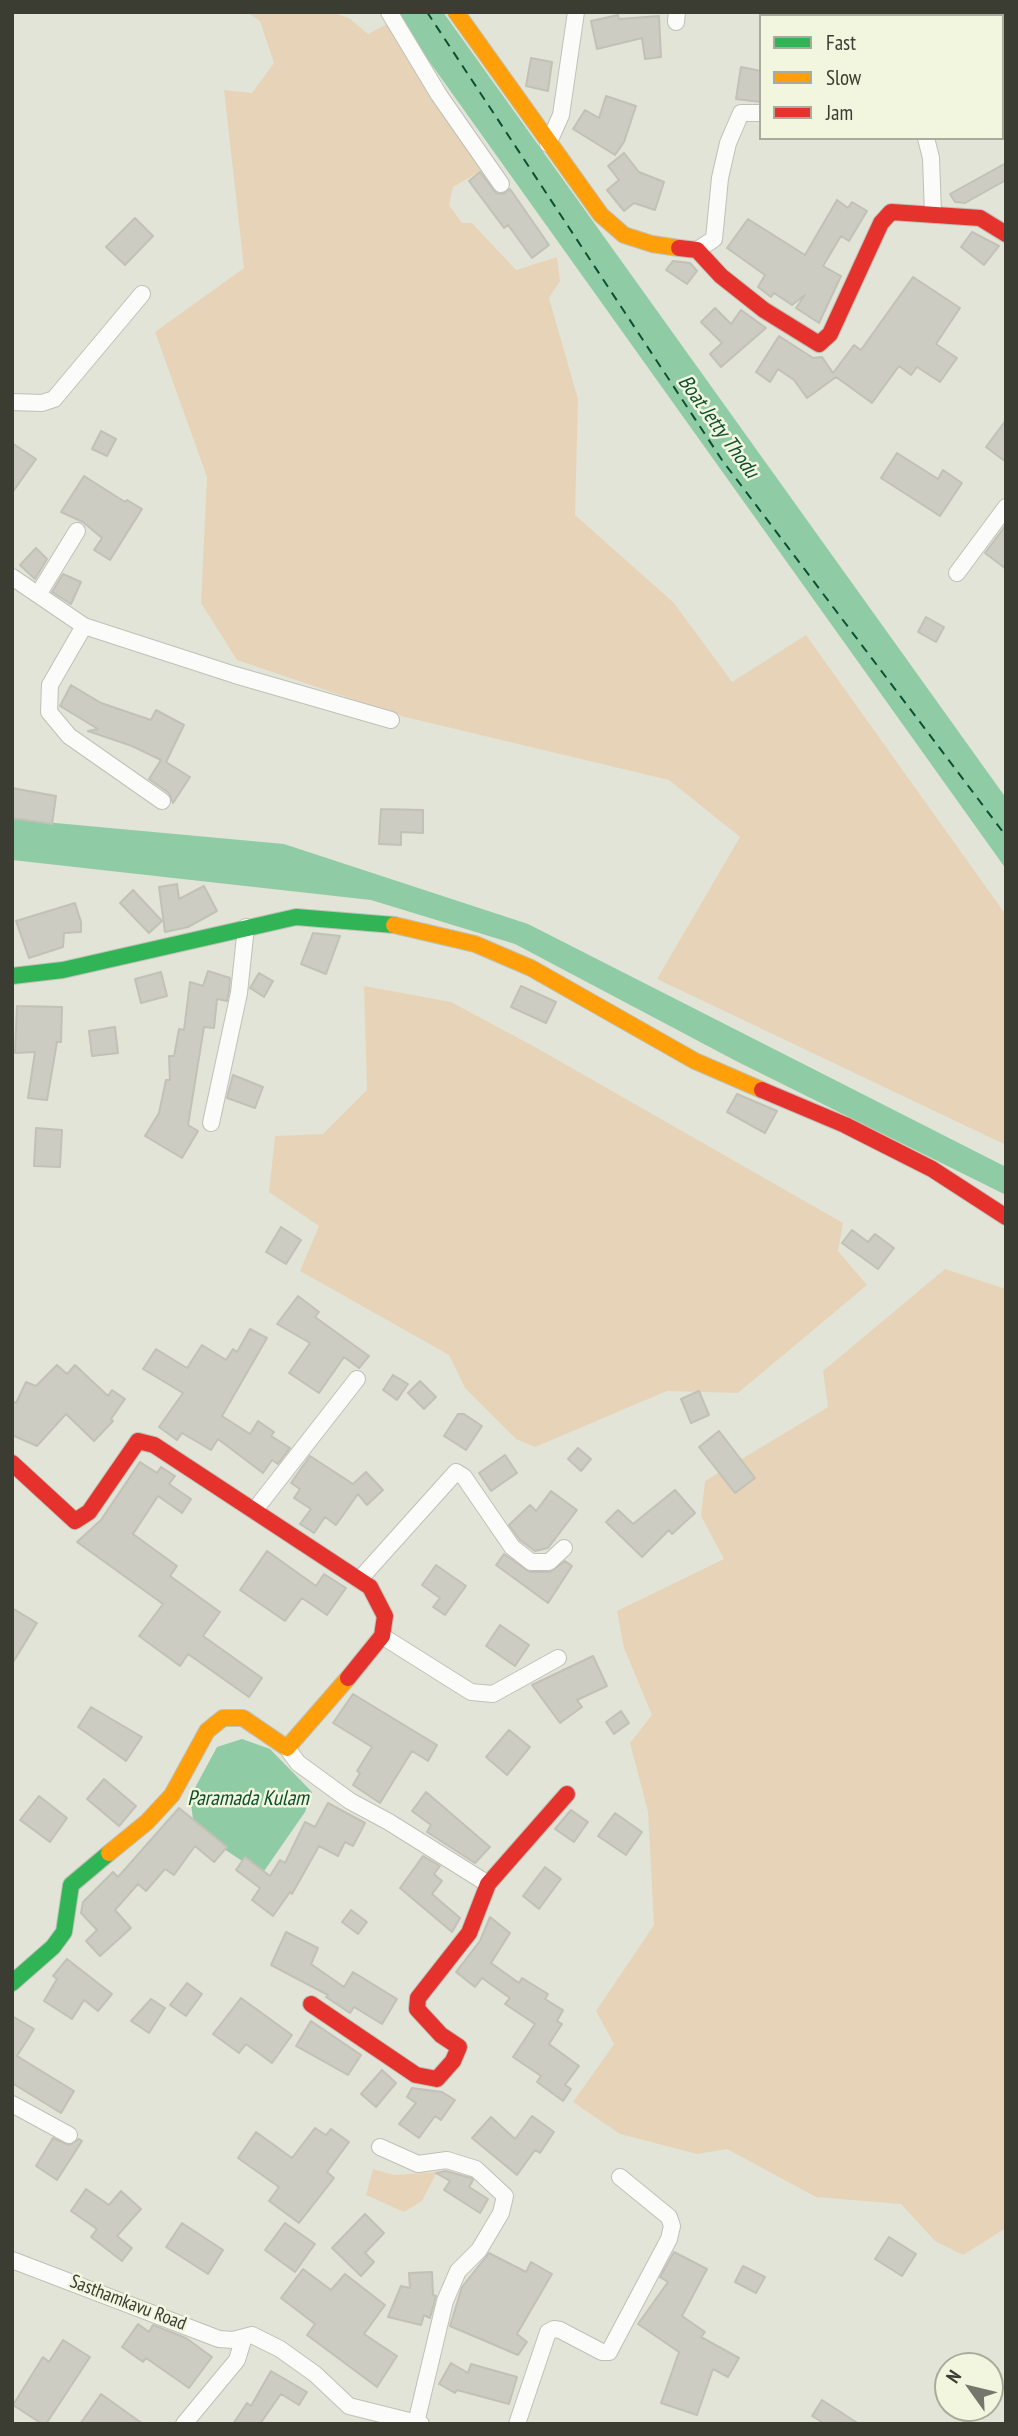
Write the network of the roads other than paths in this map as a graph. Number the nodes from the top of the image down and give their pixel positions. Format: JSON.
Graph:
{"nodes":[{"id":1,"x":389,"y":12,"type":"edge"},
{"id":2,"x":456,"y":12,"type":"edge"},
{"id":3,"x":576,"y":12,"type":"edge"},
{"id":4,"x":759,"y":113,"type":"edge"},
{"id":5,"x":926,"y":140,"type":"edge"},
{"id":6,"x":548,"y":144,"type":"junction"},
{"id":7,"x":501,"y":184,"type":"dead end"},
{"id":8,"x":933,"y":214,"type":"junction"},
{"id":9,"x":1006,"y":234,"type":"edge"},
{"id":10,"x":697,"y":250,"type":"junction"},
{"id":11,"x":142,"y":294,"type":"dead end"},
{"id":12,"x":12,"y":401,"type":"edge"},
{"id":13,"x":1006,"y":507,"type":"edge"},
{"id":14,"x":77,"y":531,"type":"dead end"},
{"id":15,"x":957,"y":573,"type":"dead end"},
{"id":16,"x":12,"y":577,"type":"edge"},
{"id":17,"x":39,"y":593,"type":"junction"},
{"id":18,"x":84,"y":625,"type":"junction"},
{"id":19,"x":391,"y":720,"type":"dead end"},
{"id":20,"x":162,"y":802,"type":"dead end"},
{"id":21,"x":246,"y":927,"type":"junction"},
{"id":22,"x":12,"y":976,"type":"edge"},
{"id":23,"x":211,"y":1123,"type":"dead end"},
{"id":24,"x":1006,"y":1217,"type":"edge"},
{"id":25,"x":357,"y":1379,"type":"dead end"},
{"id":26,"x":12,"y":1463,"type":"edge"},
{"id":27,"x":254,"y":1511,"type":"junction"},
{"id":28,"x":564,"y":1548,"type":"dead end"},
{"id":29,"x":359,"y":1580,"type":"junction"},
{"id":30,"x":382,"y":1636,"type":"junction"},
{"id":31,"x":558,"y":1658,"type":"dead end"},
{"id":32,"x":287,"y":1748,"type":"junction"},
{"id":33,"x":567,"y":1794,"type":"dead end"},
{"id":34,"x":488,"y":1884,"type":"junction"},
{"id":35,"x":12,"y":1983,"type":"edge"},
{"id":36,"x":311,"y":2004,"type":"dead end"},
{"id":37,"x":12,"y":2104,"type":"edge"},
{"id":38,"x":69,"y":2134,"type":"dead end"},
{"id":39,"x":380,"y":2147,"type":"dead end"},
{"id":40,"x":620,"y":2178,"type":"dead end"},
{"id":41,"x":12,"y":2260,"type":"edge"},
{"id":42,"x":244,"y":2337,"type":"junction"},
{"id":43,"x":419,"y":2423,"type":"edge"},
{"id":44,"x":184,"y":2424,"type":"edge"},
{"id":45,"x":517,"y":2424,"type":"edge"}],
"edges":[{"from":1,"to":7,"type":"street"},
{"from":2,"to":6,"type":"street"},
{"from":3,"to":6,"type":"street"},
{"from":4,"to":10,"type":"street"},
{"from":5,"to":8,"type":"street"},
{"from":6,"to":10,"type":"street"},
{"from":8,"to":9,"type":"street"},
{"from":8,"to":10,"type":"street"},
{"from":11,"to":12,"type":"street"},
{"from":13,"to":15,"type":"street"},
{"from":14,"to":17,"type":"street"},
{"from":16,"to":17,"type":"street"},
{"from":17,"to":18,"type":"street"},
{"from":18,"to":19,"type":"street"},
{"from":18,"to":20,"type":"street"},
{"from":21,"to":22,"type":"street"},
{"from":21,"to":23,"type":"street"},
{"from":21,"to":24,"type":"street"},
{"from":25,"to":27,"type":"street"},
{"from":26,"to":27,"type":"street"},
{"from":27,"to":29,"type":"street"},
{"from":28,"to":29,"type":"street"},
{"from":29,"to":30,"type":"street"},
{"from":30,"to":31,"type":"street"},
{"from":30,"to":32,"type":"street"},
{"from":32,"to":34,"type":"street"},
{"from":32,"to":35,"type":"street"},
{"from":33,"to":34,"type":"street"},
{"from":34,"to":36,"type":"street"},
{"from":37,"to":38,"type":"street"},
{"from":39,"to":43,"type":"street"},
{"from":40,"to":45,"type":"street"},
{"from":41,"to":42,"type":"street","name":"Sasthamkavu Road"},
{"from":42,"to":43,"type":"street","name":"Sasthamkavu Road"},
{"from":42,"to":44,"type":"street"}]}
